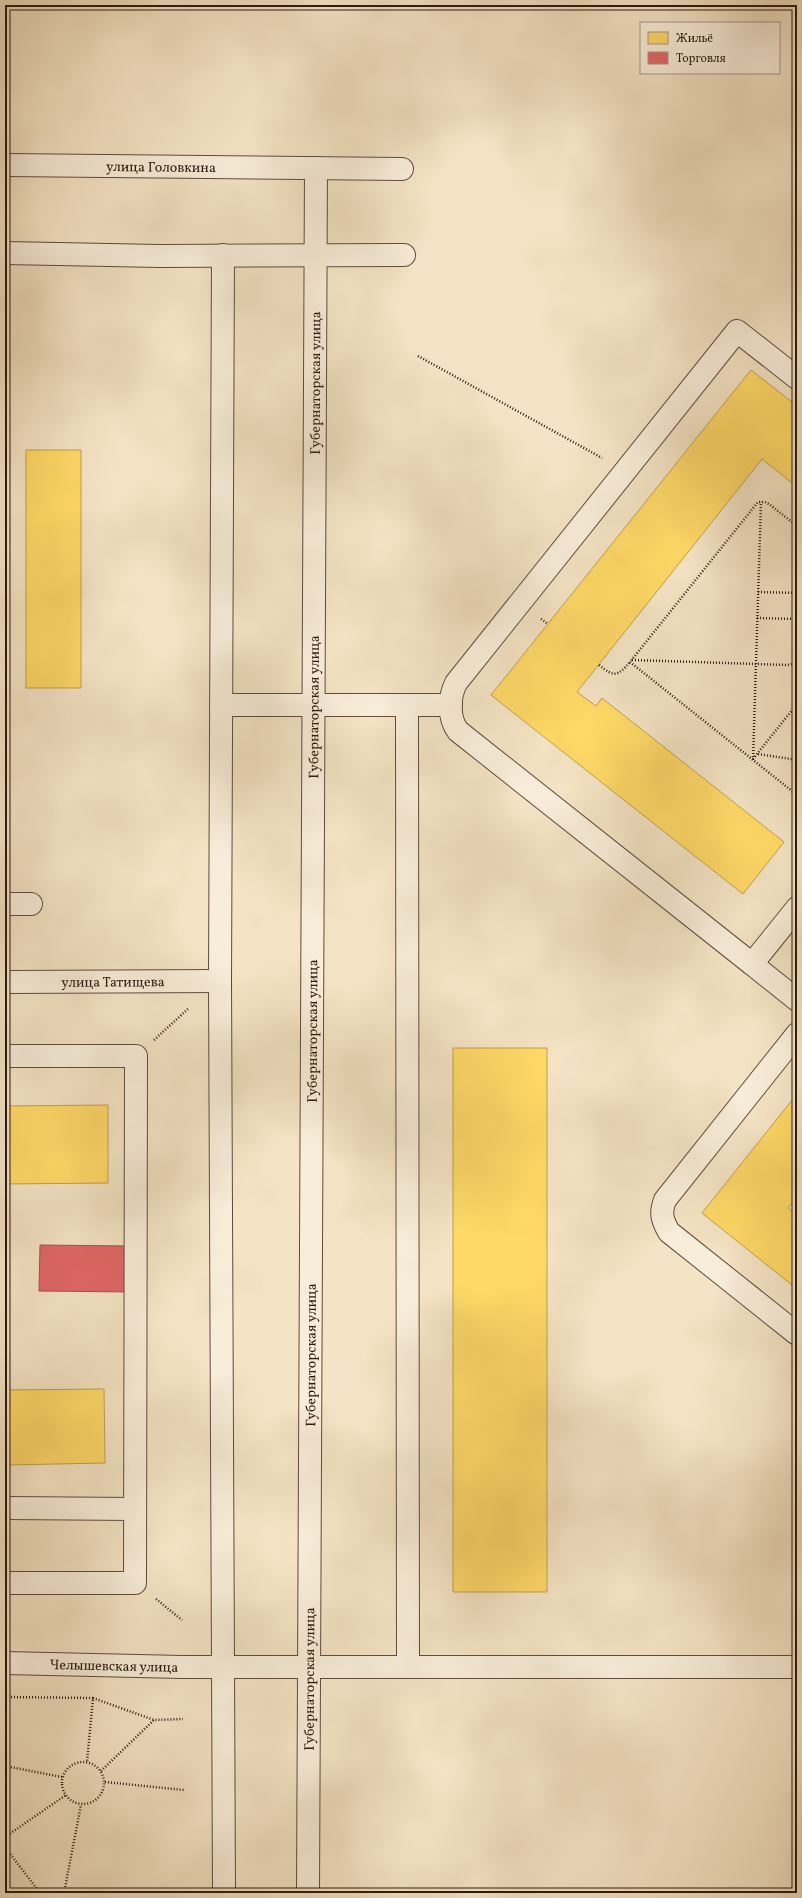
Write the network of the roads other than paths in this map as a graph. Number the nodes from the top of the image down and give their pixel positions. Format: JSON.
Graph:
{"nodes":[{"id":1,"x":5,"y":165,"type":"edge"},
{"id":2,"x":316,"y":168,"type":"junction"},
{"id":3,"x":402,"y":169,"type":"dead end"},
{"id":4,"x":5,"y":253,"type":"edge"},
{"id":5,"x":316,"y":254,"type":"junction"},
{"id":6,"x":222,"y":255,"type":"junction"},
{"id":7,"x":404,"y":255,"type":"dead end"},
{"id":8,"x":797,"y":378,"type":"edge"},
{"id":9,"x":221,"y":705,"type":"junction"},
{"id":10,"x":313,"y":705,"type":"junction"},
{"id":11,"x":407,"y":705,"type":"junction"},
{"id":12,"x":451,"y":705,"type":"junction"},
{"id":13,"x":5,"y":904,"type":"edge"},
{"id":14,"x":31,"y":904,"type":"dead end"},
{"id":15,"x":797,"y":908,"type":"edge"},
{"id":16,"x":752,"y":964,"type":"junction"},
{"id":17,"x":220,"y":981,"type":"junction"},
{"id":18,"x":5,"y":982,"type":"edge"},
{"id":19,"x":797,"y":1000,"type":"edge"},
{"id":20,"x":797,"y":1034,"type":"edge"},
{"id":21,"x":5,"y":1056,"type":"edge"},
{"id":22,"x":797,"y":1334,"type":"edge"},
{"id":23,"x":5,"y":1508,"type":"edge"},
{"id":24,"x":135,"y":1509,"type":"junction"},
{"id":25,"x":5,"y":1582,"type":"edge"},
{"id":26,"x":5,"y":1663,"type":"edge"},
{"id":27,"x":222,"y":1667,"type":"junction"},
{"id":28,"x":308,"y":1667,"type":"junction"},
{"id":29,"x":408,"y":1667,"type":"junction"},
{"id":30,"x":797,"y":1667,"type":"edge"},
{"id":31,"x":224,"y":1893,"type":"edge"},
{"id":32,"x":308,"y":1893,"type":"edge"}],
"edges":[{"from":1,"to":2,"type":"street","name":"улица Головкина"},
{"from":2,"to":3,"type":"street","name":"улица Головкина"},
{"from":2,"to":5,"type":"street","name":"Губернаторская улица"},
{"from":4,"to":6,"type":"street"},
{"from":5,"to":6,"type":"street"},
{"from":5,"to":7,"type":"street"},
{"from":5,"to":10,"type":"street","name":"Губернаторская улица"},
{"from":6,"to":9,"type":"street"},
{"from":8,"to":12,"type":"street"},
{"from":9,"to":10,"type":"street"},
{"from":9,"to":17,"type":"street"},
{"from":10,"to":11,"type":"street"},
{"from":10,"to":28,"type":"street","name":"Губернаторская улица"},
{"from":11,"to":12,"type":"street"},
{"from":11,"to":29,"type":"street"},
{"from":12,"to":16,"type":"street"},
{"from":13,"to":14,"type":"street"},
{"from":15,"to":16,"type":"street"},
{"from":16,"to":19,"type":"street"},
{"from":17,"to":18,"type":"street","name":"улица Татищева"},
{"from":17,"to":27,"type":"street"},
{"from":20,"to":22,"type":"street"},
{"from":21,"to":24,"type":"street"},
{"from":23,"to":24,"type":"street"},
{"from":24,"to":25,"type":"street"},
{"from":26,"to":27,"type":"street","name":"Челышевская улица"},
{"from":27,"to":28,"type":"street","name":"Челышевская улица"},
{"from":27,"to":31,"type":"street"},
{"from":28,"to":29,"type":"street","name":"Челышевская улица"},
{"from":28,"to":32,"type":"street","name":"Губернаторская улица"},
{"from":29,"to":30,"type":"street","name":"Челышевская улица"}]}
